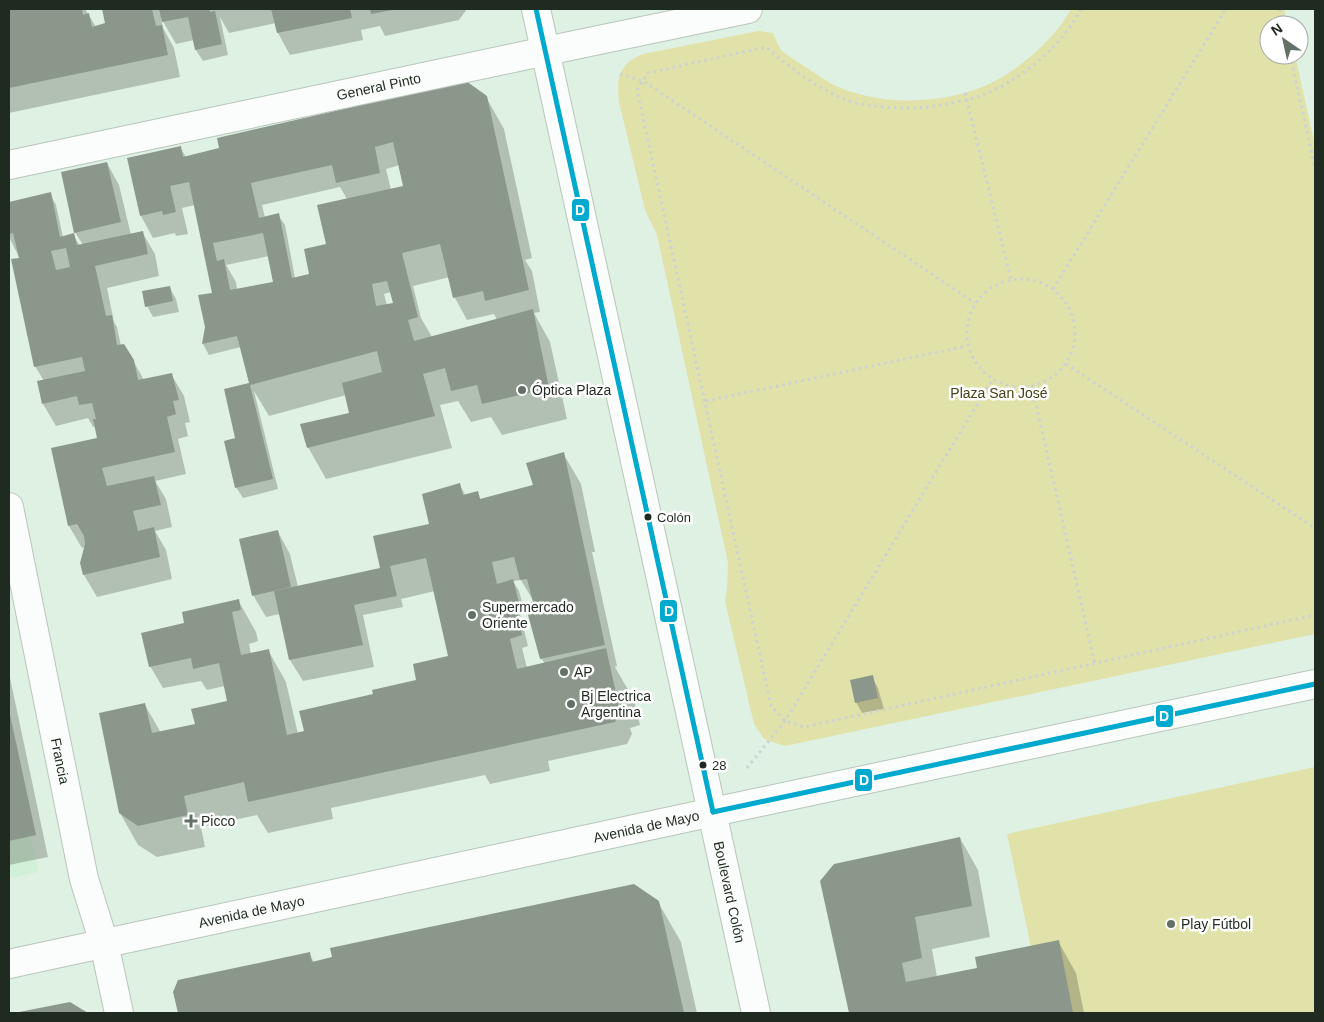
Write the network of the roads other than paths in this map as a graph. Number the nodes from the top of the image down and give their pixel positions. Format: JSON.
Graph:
{"nodes":[{"id":1,"x":536,"y":9,"type":"edge"},
{"id":2,"x":748,"y":9,"type":"edge"},
{"id":3,"x":546,"y":51,"type":"junction"},
{"id":4,"x":9,"y":165,"type":"edge"},
{"id":5,"x":9,"y":507,"type":"edge"},
{"id":6,"x":1315,"y":684,"type":"edge"},
{"id":7,"x":712,"y":812,"type":"junction"},
{"id":8,"x":104,"y":943,"type":"junction"},
{"id":9,"x":9,"y":964,"type":"edge"},
{"id":10,"x":119,"y":1013,"type":"edge"},
{"id":11,"x":756,"y":1013,"type":"edge"}],
"edges":[{"from":1,"to":3,"type":"main road","name":"Boulevard Colón"},
{"from":2,"to":3,"type":"main road","name":"General Pinto"},
{"from":3,"to":4,"type":"main road","name":"General Pinto"},
{"from":3,"to":7,"type":"main road","name":"Boulevard Colón"},
{"from":5,"to":8,"type":"main road","name":"Francia"},
{"from":6,"to":7,"type":"main road","name":"Avenida de Mayo"},
{"from":7,"to":8,"type":"main road","name":"Avenida de Mayo"},
{"from":7,"to":11,"type":"main road","name":"Boulevard Colón"},
{"from":8,"to":9,"type":"main road","name":"Avenida de Mayo"},
{"from":8,"to":10,"type":"main road","name":"Francia"}]}
